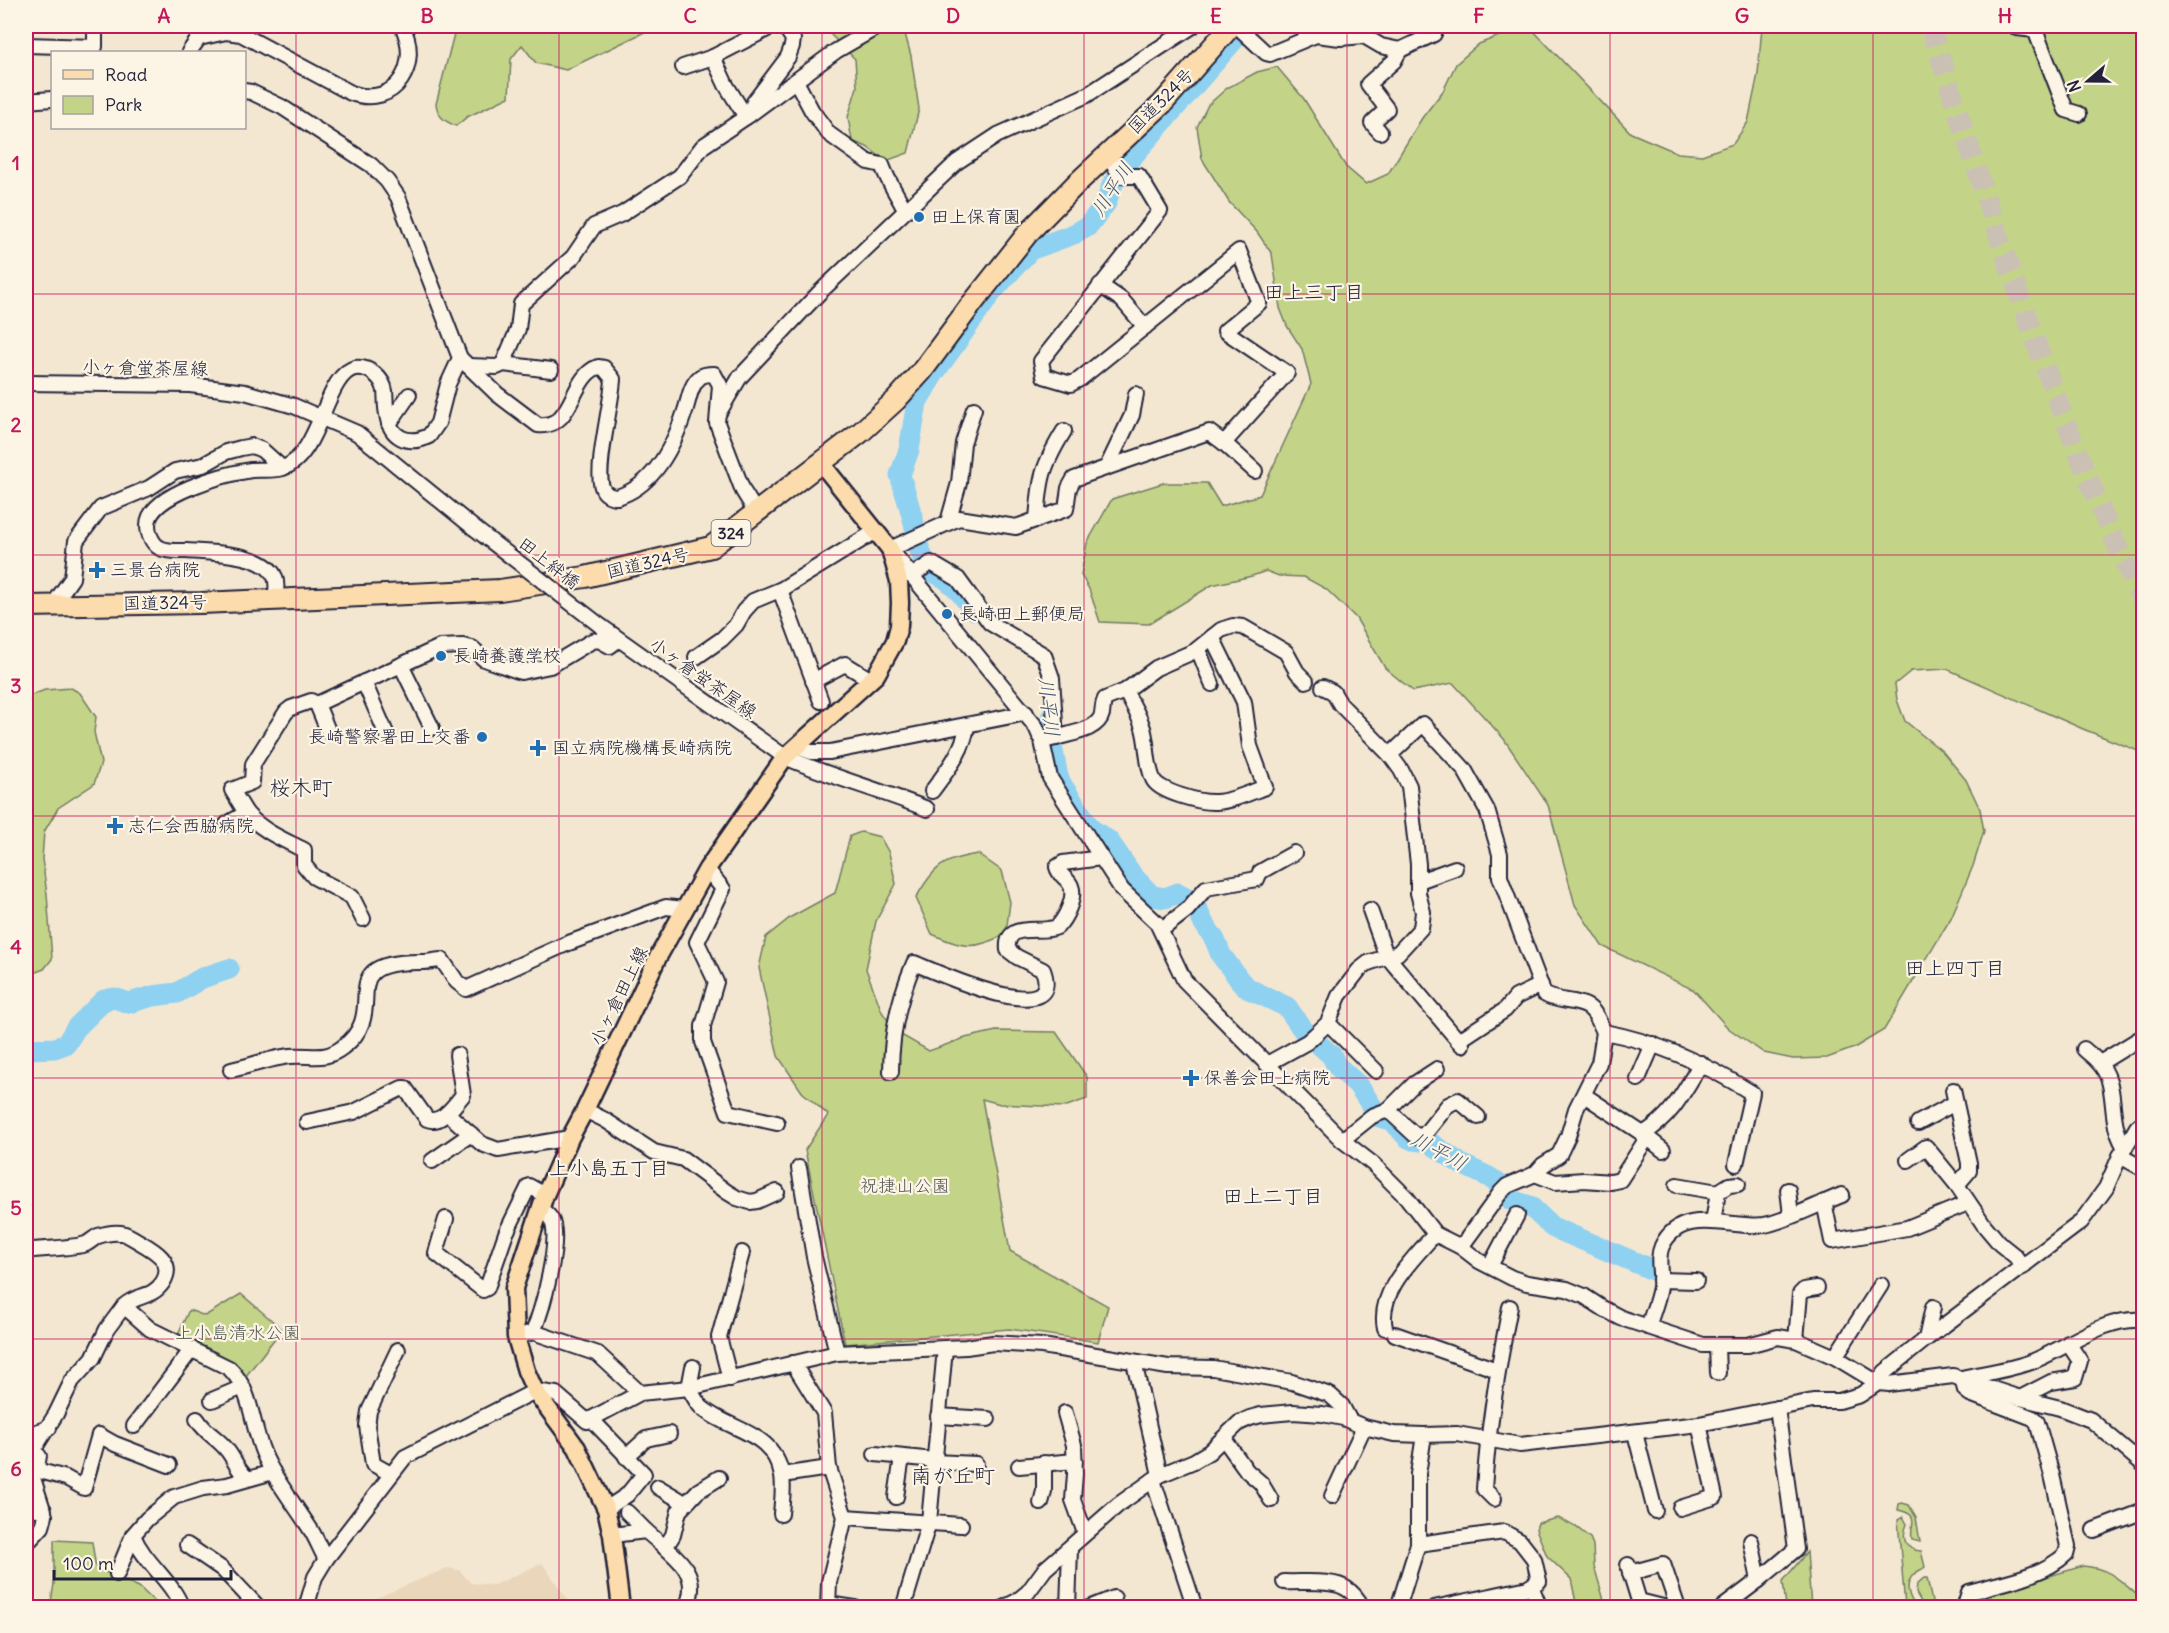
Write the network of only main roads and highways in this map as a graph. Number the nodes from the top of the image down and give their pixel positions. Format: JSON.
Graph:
{"nodes":[{"id":1,"x":1231,"y":26,"type":"edge"},
{"id":2,"x":821,"y":464,"type":"junction"},
{"id":3,"x":27,"y":608,"type":"edge"},
{"id":4,"x":621,"y":1608,"type":"edge"}],
"edges":[{"from":1,"to":2,"type":"highway","name":"国道324号","number":"324"},
{"from":2,"to":3,"type":"highway","name":"国道324号","number":"324"},
{"from":2,"to":4,"type":"main road","name":"小ヶ倉田上線"}]}
